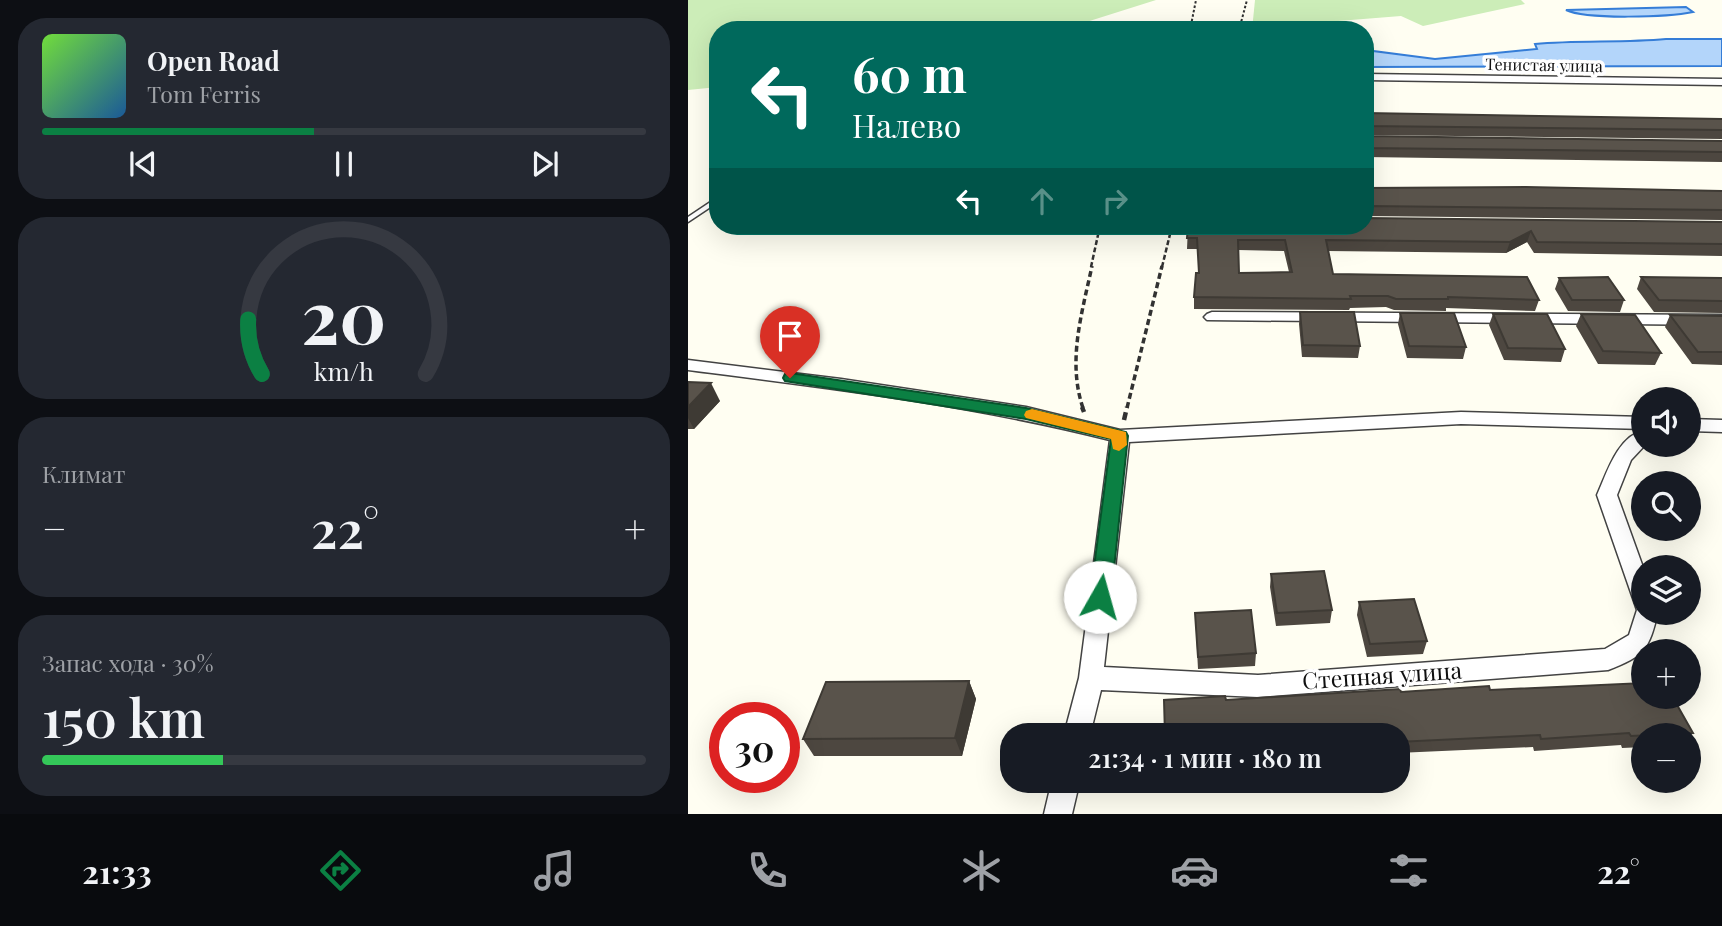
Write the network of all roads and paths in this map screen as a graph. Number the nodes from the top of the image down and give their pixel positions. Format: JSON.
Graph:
{"nodes":[{"id":1,"x":1196,"y":0,"type":"edge"},
{"id":2,"x":1247,"y":0,"type":"edge"},
{"id":3,"x":1533,"y":0,"type":"edge"},
{"id":4,"x":1546,"y":0,"type":"edge"},
{"id":5,"x":1192,"y":21,"type":"edge"},
{"id":6,"x":1241,"y":21,"type":"edge"},
{"id":7,"x":1374,"y":77,"type":"edge"},
{"id":8,"x":1722,"y":82,"type":"edge"},
{"id":9,"x":709,"y":205,"type":"edge"},
{"id":10,"x":688,"y":220,"type":"edge"},
{"id":11,"x":1098,"y":235,"type":"edge"},
{"id":12,"x":1170,"y":235,"type":"edge"},
{"id":13,"x":1212,"y":317,"type":"dead end"},
{"id":14,"x":1722,"y":320,"type":"edge"},
{"id":15,"x":688,"y":365,"type":"edge"},
{"id":16,"x":1085,"y":416,"type":"dead end"},
{"id":17,"x":1631,"y":423,"type":"edge"},
{"id":18,"x":1701,"y":425,"type":"edge"},
{"id":19,"x":1722,"y":426,"type":"edge"},
{"id":20,"x":1120,"y":436,"type":"junction"},
{"id":21,"x":1631,"y":449,"type":"edge"},
{"id":22,"x":1631,"y":565,"type":"edge"},
{"id":23,"x":1643,"y":625,"type":"edge"},
{"id":24,"x":1091,"y":678,"type":"junction"},
{"id":25,"x":1080,"y":723,"type":"edge"},
{"id":26,"x":1063,"y":793,"type":"edge"},
{"id":27,"x":1058,"y":814,"type":"edge"}],
"edges":[{"from":1,"to":5,"type":"path"},
{"from":2,"to":6,"type":"path"},
{"from":3,"to":4,"type":"street"},
{"from":7,"to":8,"type":"street","name":"Тенистая улица"},
{"from":9,"to":10,"type":"lane"},
{"from":11,"to":16,"type":"path"},
{"from":12,"to":20,"type":"path"},
{"from":13,"to":14,"type":"street"},
{"from":15,"to":20,"type":"street"},
{"from":17,"to":20,"type":"street"},
{"from":18,"to":19,"type":"street"},
{"from":20,"to":24,"type":"street"},
{"from":21,"to":22,"type":"street"},
{"from":23,"to":24,"type":"street","name":"Степная улица"},
{"from":24,"to":25,"type":"street"},
{"from":26,"to":27,"type":"street"}]}
